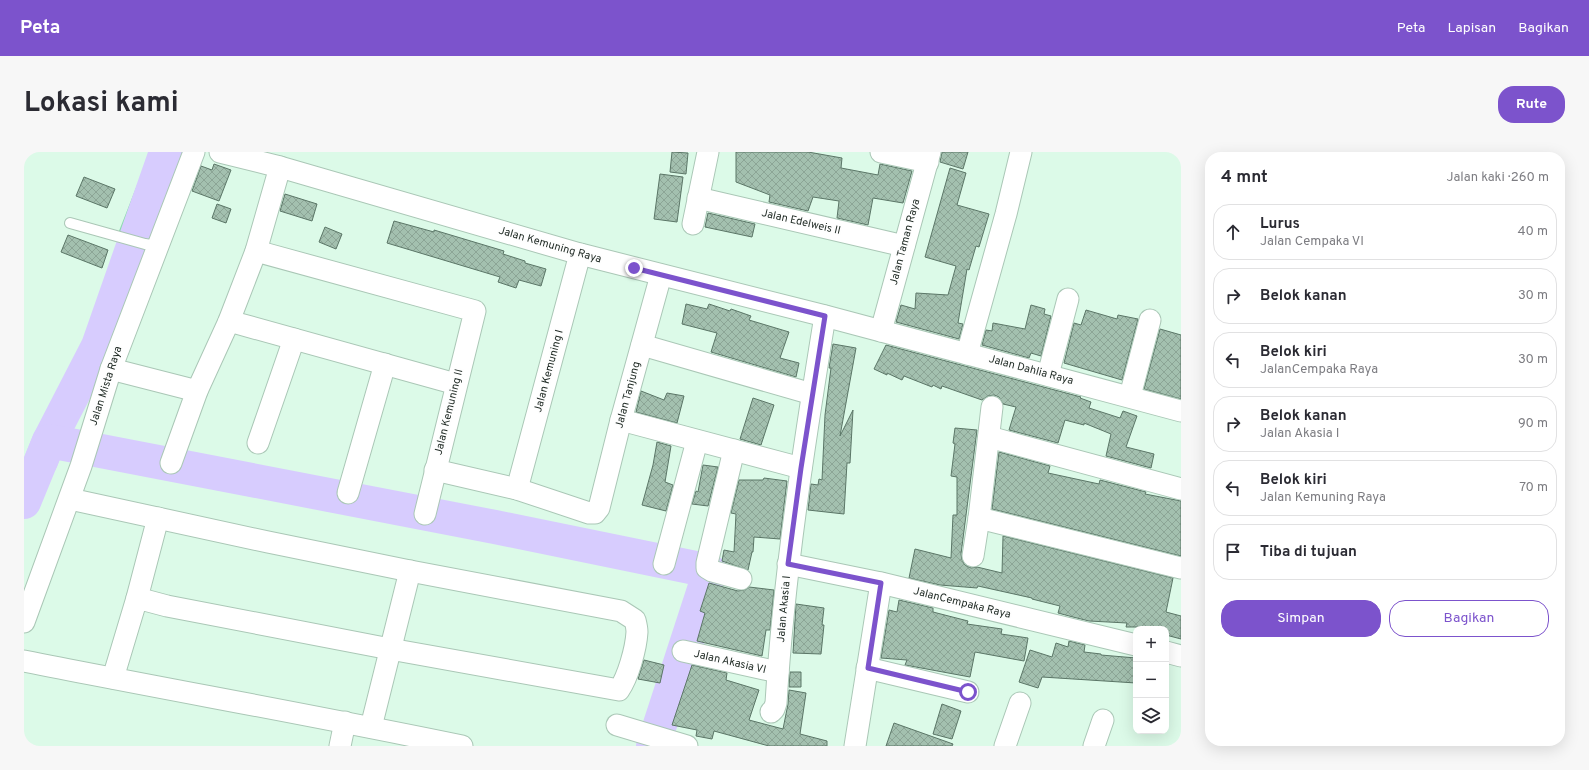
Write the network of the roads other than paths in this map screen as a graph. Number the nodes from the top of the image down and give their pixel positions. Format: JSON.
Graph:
{"nodes":[{"id":1,"x":194,"y":152,"type":"edge"},
{"id":2,"x":220,"y":152,"type":"edge"},
{"id":3,"x":708,"y":152,"type":"edge"},
{"id":4,"x":881,"y":152,"type":"edge"},
{"id":5,"x":1021,"y":152,"type":"edge"},
{"id":6,"x":929,"y":157,"type":"edge"},
{"id":7,"x":280,"y":167,"type":"junction"},
{"id":8,"x":698,"y":198,"type":"junction"},
{"id":9,"x":70,"y":222,"type":"dead end"},
{"id":10,"x":693,"y":224,"type":"dead end"},
{"id":11,"x":158,"y":246,"type":"junction"},
{"id":12,"x":904,"y":246,"type":"junction"},
{"id":13,"x":256,"y":251,"type":"junction"},
{"id":14,"x":580,"y":254,"type":"junction"},
{"id":15,"x":661,"y":275,"type":"junction"},
{"id":16,"x":1068,"y":299,"type":"dead end"},
{"id":17,"x":825,"y":316,"type":"junction"},
{"id":18,"x":1150,"y":320,"type":"dead end"},
{"id":19,"x":229,"y":321,"type":"junction"},
{"id":20,"x":881,"y":331,"type":"junction"},
{"id":21,"x":294,"y":339,"type":"junction"},
{"id":22,"x":642,"y":345,"type":"junction"},
{"id":23,"x":967,"y":354,"type":"junction"},
{"id":24,"x":385,"y":364,"type":"junction"},
{"id":25,"x":111,"y":369,"type":"junction"},
{"id":26,"x":1048,"y":375,"type":"junction"},
{"id":27,"x":456,"y":384,"type":"junction"},
{"id":28,"x":197,"y":391,"type":"junction"},
{"id":29,"x":812,"y":394,"type":"junction"},
{"id":30,"x":1130,"y":396,"type":"junction"},
{"id":31,"x":992,"y":408,"type":"dead end"},
{"id":32,"x":1181,"y":411,"type":"edge"},
{"id":33,"x":621,"y":420,"type":"junction"},
{"id":34,"x":989,"y":437,"type":"junction"},
{"id":35,"x":697,"y":441,"type":"junction"},
{"id":36,"x":258,"y":443,"type":"dead end"},
{"id":37,"x":734,"y":450,"type":"junction"},
{"id":38,"x":171,"y":464,"type":"dead end"},
{"id":39,"x":801,"y":468,"type":"junction"},
{"id":40,"x":435,"y":470,"type":"junction"},
{"id":41,"x":517,"y":489,"type":"junction"},
{"id":42,"x":1181,"y":489,"type":"edge"},
{"id":43,"x":348,"y":493,"type":"dead end"},
{"id":44,"x":70,"y":499,"type":"junction"},
{"id":45,"x":425,"y":514,"type":"dead end"},
{"id":46,"x":158,"y":518,"type":"junction"},
{"id":47,"x":979,"y":518,"type":"junction"},
{"id":48,"x":973,"y":556,"type":"dead end"},
{"id":49,"x":664,"y":564,"type":"dead end"},
{"id":50,"x":788,"y":564,"type":"junction"},
{"id":51,"x":1181,"y":568,"type":"edge"},
{"id":52,"x":410,"y":571,"type":"junction"},
{"id":53,"x":741,"y":579,"type":"dead end"},
{"id":54,"x":881,"y":583,"type":"junction"},
{"id":55,"x":137,"y":598,"type":"junction"},
{"id":56,"x":24,"y":622,"type":"edge"},
{"id":57,"x":1133,"y":644,"type":"edge"},
{"id":58,"x":390,"y":649,"type":"junction"},
{"id":59,"x":683,"y":651,"type":"dead end"},
{"id":60,"x":1169,"y":653,"type":"edge"},
{"id":61,"x":1181,"y":656,"type":"edge"},
{"id":62,"x":24,"y":661,"type":"edge"},
{"id":63,"x":868,"y":668,"type":"junction"},
{"id":64,"x":778,"y":672,"type":"junction"},
{"id":65,"x":113,"y":678,"type":"junction"},
{"id":66,"x":968,"y":692,"type":"dead end"},
{"id":67,"x":1020,"y":704,"type":"dead end"},
{"id":68,"x":771,"y":712,"type":"dead end"},
{"id":69,"x":1103,"y":720,"type":"dead end"},
{"id":70,"x":345,"y":722,"type":"junction"},
{"id":71,"x":617,"y":725,"type":"dead end"},
{"id":72,"x":371,"y":727,"type":"junction"},
{"id":73,"x":428,"y":743,"type":"edge"},
{"id":74,"x":340,"y":746,"type":"edge"},
{"id":75,"x":462,"y":746,"type":"edge"},
{"id":76,"x":687,"y":746,"type":"edge"},
{"id":77,"x":855,"y":746,"type":"edge"},
{"id":78,"x":1005,"y":746,"type":"edge"},
{"id":79,"x":1094,"y":746,"type":"edge"}],
"edges":[{"from":1,"to":11,"type":"street","name":"Jalan Mista Raya"},
{"from":2,"to":7,"type":"street","name":"Jalan Kemuning Raya"},
{"from":3,"to":8,"type":"street"},
{"from":4,"to":6,"type":"street"},
{"from":5,"to":23,"type":"street"},
{"from":6,"to":12,"type":"street","name":"Jalan Taman Raya"},
{"from":7,"to":13,"type":"street"},
{"from":7,"to":14,"type":"street","name":"Jalan Kemuning Raya"},
{"from":8,"to":10,"type":"street"},
{"from":8,"to":12,"type":"street","name":"Jalan Edelweis II"},
{"from":9,"to":11,"type":"lane"},
{"from":11,"to":25,"type":"street","name":"Jalan Mista Raya"},
{"from":12,"to":20,"type":"street","name":"Jalan Taman Raya"},
{"from":13,"to":19,"type":"street"},
{"from":13,"to":27,"type":"street","name":"Jalan Kemuning II"},
{"from":14,"to":15,"type":"street","name":"Jalan Kemuning Raya"},
{"from":14,"to":41,"type":"street","name":"Jalan Kemuning I"},
{"from":15,"to":17,"type":"street","name":"Jalan Kemuning Raya"},
{"from":15,"to":22,"type":"street","name":"Jalan Tanjung"},
{"from":16,"to":26,"type":"street"},
{"from":17,"to":20,"type":"street","name":"Jalan Kemuning Raya"},
{"from":17,"to":29,"type":"street","name":"Jalan Akasia I"},
{"from":18,"to":30,"type":"street"},
{"from":19,"to":21,"type":"street"},
{"from":19,"to":28,"type":"street"},
{"from":20,"to":23,"type":"street","name":"Jalan Dahlia Raya"},
{"from":21,"to":24,"type":"street"},
{"from":21,"to":36,"type":"street"},
{"from":22,"to":29,"type":"street"},
{"from":22,"to":33,"type":"street","name":"Jalan Tanjung"},
{"from":23,"to":26,"type":"street","name":"Jalan Dahlia Raya"},
{"from":24,"to":27,"type":"street"},
{"from":24,"to":43,"type":"street"},
{"from":25,"to":28,"type":"street"},
{"from":25,"to":44,"type":"street","name":"Jalan Mista Raya"},
{"from":26,"to":30,"type":"street","name":"Jalan Dahlia Raya"},
{"from":27,"to":40,"type":"street","name":"Jalan Kemuning II"},
{"from":28,"to":38,"type":"street"},
{"from":29,"to":39,"type":"street","name":"Jalan Akasia I"},
{"from":30,"to":32,"type":"street","name":"Jalan Dahlia Raya"},
{"from":31,"to":34,"type":"street"},
{"from":33,"to":35,"type":"street"},
{"from":33,"to":41,"type":"street","name":"Jalan Tanjung"},
{"from":34,"to":42,"type":"street"},
{"from":34,"to":47,"type":"street"},
{"from":35,"to":37,"type":"street"},
{"from":35,"to":49,"type":"street"},
{"from":37,"to":39,"type":"street"},
{"from":37,"to":53,"type":"street"},
{"from":39,"to":50,"type":"street","name":"Jalan Akasia I"},
{"from":40,"to":41,"type":"street"},
{"from":40,"to":45,"type":"street","name":"Jalan Kemuning II"},
{"from":44,"to":46,"type":"street"},
{"from":44,"to":56,"type":"street","name":"Jalan Mista Raya"},
{"from":46,"to":52,"type":"street"},
{"from":46,"to":55,"type":"street"},
{"from":47,"to":48,"type":"street"},
{"from":47,"to":51,"type":"street"},
{"from":50,"to":54,"type":"street","name":"JalanCempaka Raya"},
{"from":50,"to":64,"type":"street","name":"Jalan Akasia I"},
{"from":52,"to":58,"type":"street"},
{"from":52,"to":58,"type":"street"},
{"from":54,"to":57,"type":"street","name":"JalanCempaka Raya"},
{"from":54,"to":63,"type":"street"},
{"from":55,"to":58,"type":"street"},
{"from":55,"to":65,"type":"street"},
{"from":58,"to":72,"type":"street"},
{"from":59,"to":64,"type":"street","name":"Jalan Akasia VI"},
{"from":60,"to":61,"type":"street"},
{"from":62,"to":65,"type":"street"},
{"from":63,"to":66,"type":"street"},
{"from":63,"to":77,"type":"street"},
{"from":64,"to":68,"type":"street","name":"Jalan Akasia I"},
{"from":65,"to":70,"type":"street"},
{"from":67,"to":78,"type":"street"},
{"from":69,"to":79,"type":"street"},
{"from":70,"to":72,"type":"street"},
{"from":70,"to":74,"type":"street"},
{"from":71,"to":76,"type":"street"},
{"from":72,"to":73,"type":"street"},
{"from":73,"to":75,"type":"street"}]}
